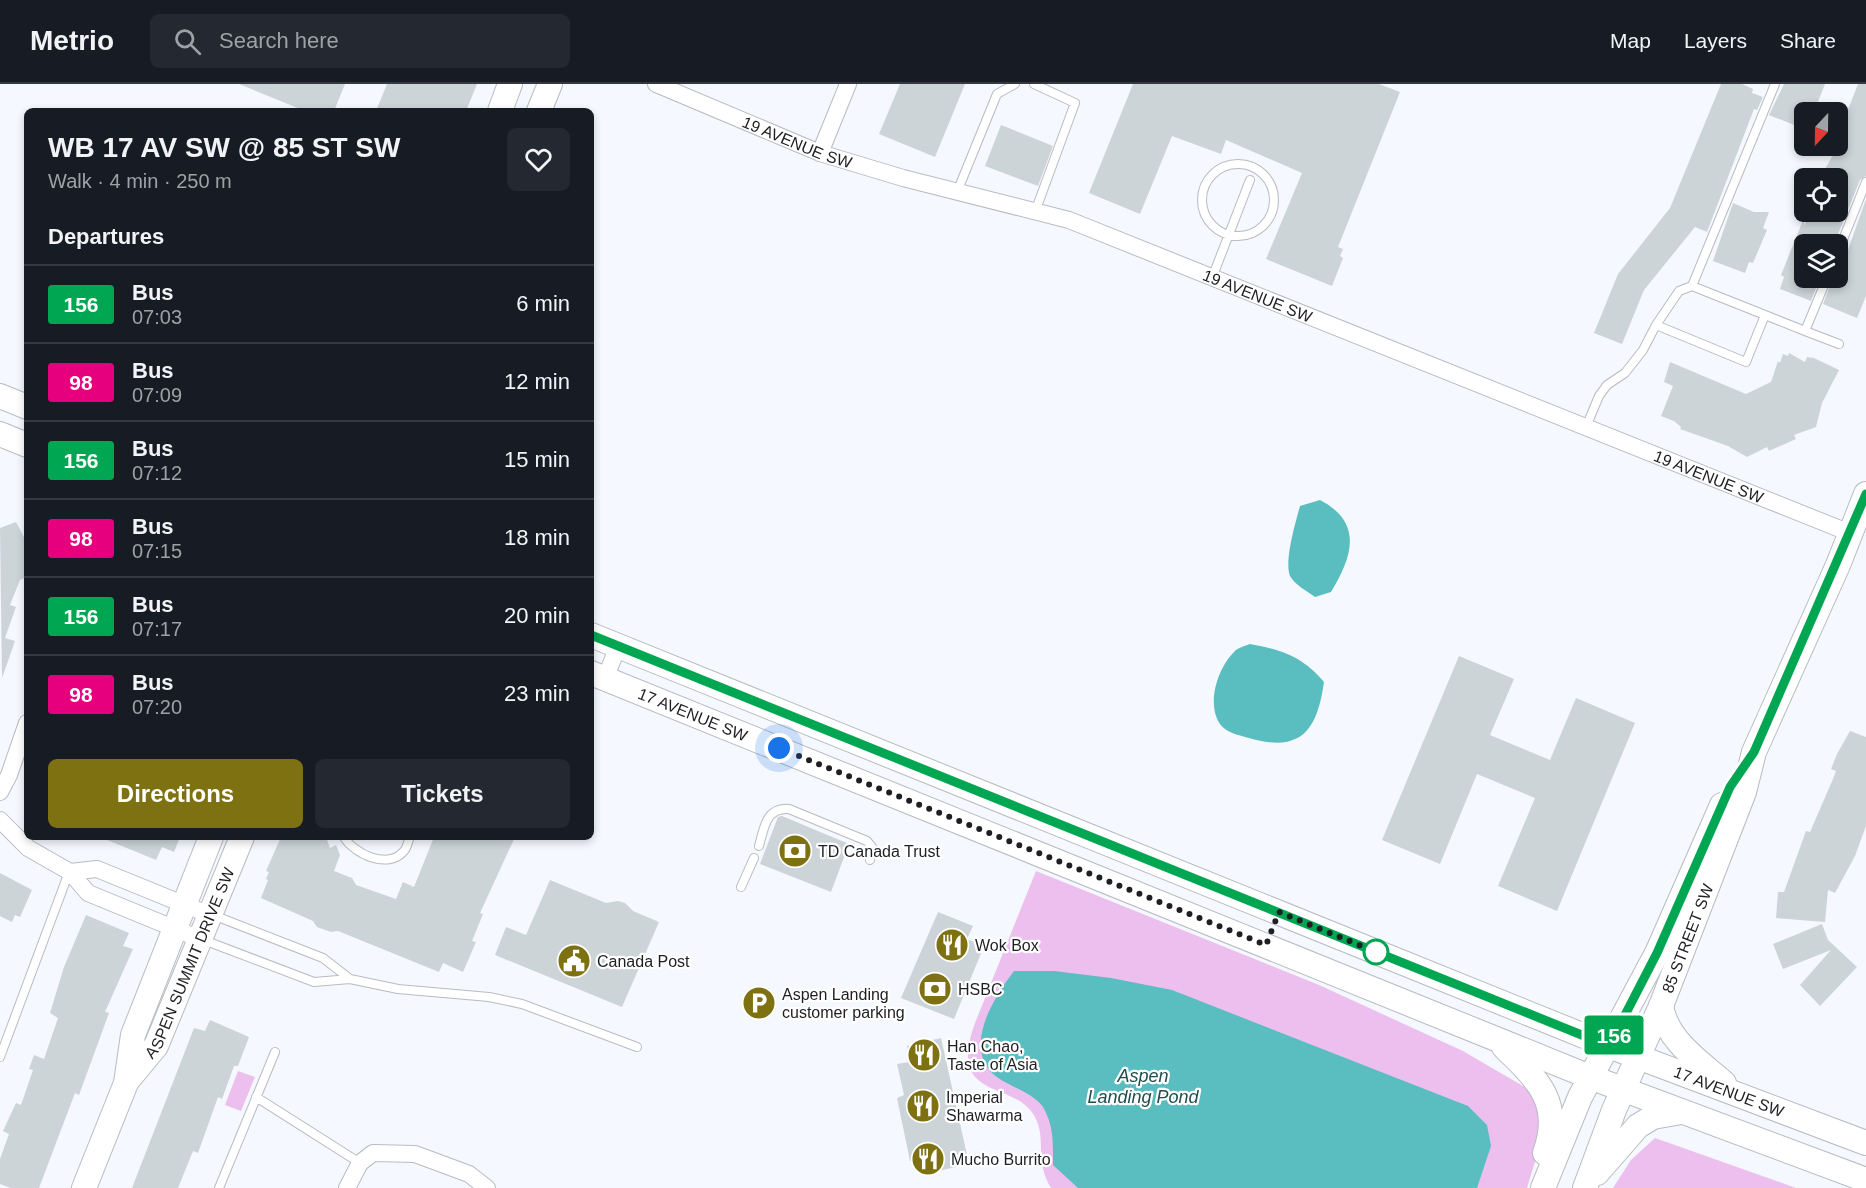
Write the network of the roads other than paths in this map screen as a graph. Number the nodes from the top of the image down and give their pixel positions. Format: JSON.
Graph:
{"nodes":[{"id":1,"x":510,"y":84,"type":"edge"},
{"id":2,"x":550,"y":84,"type":"edge"},
{"id":3,"x":656,"y":84,"type":"edge"},
{"id":4,"x":848,"y":84,"type":"edge"},
{"id":5,"x":1015,"y":84,"type":"edge"},
{"id":6,"x":1034,"y":84,"type":"edge"},
{"id":7,"x":1775,"y":84,"type":"edge"},
{"id":8,"x":501,"y":108,"type":"edge"},
{"id":9,"x":540,"y":108,"type":"edge"},
{"id":10,"x":820,"y":153,"type":"junction"},
{"id":11,"x":1250,"y":180,"type":"dead end"},
{"id":12,"x":1866,"y":182,"type":"edge"},
{"id":13,"x":957,"y":193,"type":"junction"},
{"id":14,"x":1035,"y":212,"type":"junction"},
{"id":15,"x":1845,"y":234,"type":"edge"},
{"id":16,"x":1228,"y":235,"type":"junction"},
{"id":17,"x":1212,"y":278,"type":"junction"},
{"id":18,"x":1692,"y":286,"type":"junction"},
{"id":19,"x":1823,"y":288,"type":"edge"},
{"id":20,"x":1765,"y":315,"type":"junction"},
{"id":21,"x":1656,"y":325,"type":"junction"},
{"id":22,"x":1805,"y":331,"type":"junction"},
{"id":23,"x":1839,"y":344,"type":"dead end"},
{"id":24,"x":0,"y":396,"type":"edge"},
{"id":25,"x":24,"y":406,"type":"edge"},
{"id":26,"x":1586,"y":427,"type":"junction"},
{"id":27,"x":0,"y":434,"type":"edge"},
{"id":28,"x":24,"y":444,"type":"edge"},
{"id":29,"x":1866,"y":494,"type":"edge"},
{"id":30,"x":1850,"y":533,"type":"junction"},
{"id":31,"x":594,"y":636,"type":"edge"},
{"id":32,"x":618,"y":646,"type":"junction"},
{"id":33,"x":598,"y":676,"type":"edge"},
{"id":34,"x":24,"y":732,"type":"edge"},
{"id":35,"x":1754,"y":752,"type":"junction"},
{"id":36,"x":0,"y":792,"type":"edge"},
{"id":37,"x":1029,"y":811,"type":"junction"},
{"id":38,"x":0,"y":820,"type":"edge"},
{"id":39,"x":210,"y":840,"type":"edge"},
{"id":40,"x":241,"y":840,"type":"edge"},
{"id":41,"x":347,"y":840,"type":"edge"},
{"id":42,"x":409,"y":840,"type":"edge"},
{"id":43,"x":1017,"y":845,"type":"junction"},
{"id":44,"x":759,"y":846,"type":"dead end"},
{"id":45,"x":754,"y":858,"type":"dead end"},
{"id":46,"x":870,"y":860,"type":"dead end"},
{"id":47,"x":70,"y":872,"type":"junction"},
{"id":48,"x":741,"y":886,"type":"dead end"},
{"id":49,"x":184,"y":904,"type":"junction"},
{"id":50,"x":1279,"y":912,"type":"junction"},
{"id":51,"x":210,"y":915,"type":"junction"},
{"id":52,"x":174,"y":929,"type":"junction"},
{"id":53,"x":201,"y":939,"type":"junction"},
{"id":54,"x":1266,"y":945,"type":"junction"},
{"id":55,"x":350,"y":979,"type":"junction"},
{"id":56,"x":1661,"y":1006,"type":"junction"},
{"id":57,"x":1493,"y":1037,"type":"junction"},
{"id":58,"x":1609,"y":1046,"type":"junction"},
{"id":59,"x":637,"y":1047,"type":"dead end"},
{"id":60,"x":275,"y":1052,"type":"dead end"},
{"id":61,"x":0,"y":1057,"type":"edge"},
{"id":62,"x":1638,"y":1057,"type":"junction"},
{"id":63,"x":1590,"y":1077,"type":"junction"},
{"id":64,"x":126,"y":1083,"type":"junction"},
{"id":65,"x":1623,"y":1089,"type":"junction"},
{"id":66,"x":1735,"y":1093,"type":"junction"},
{"id":67,"x":256,"y":1096,"type":"junction"},
{"id":68,"x":1681,"y":1112,"type":"junction"},
{"id":69,"x":1866,"y":1143,"type":"edge"},
{"id":70,"x":360,"y":1162,"type":"junction"},
{"id":71,"x":1866,"y":1180,"type":"edge"},
{"id":72,"x":1587,"y":1185,"type":"edge"},
{"id":73,"x":84,"y":1188,"type":"edge"},
{"id":74,"x":219,"y":1188,"type":"edge"},
{"id":75,"x":347,"y":1188,"type":"edge"},
{"id":76,"x":487,"y":1188,"type":"edge"},
{"id":77,"x":1535,"y":1188,"type":"edge"},
{"id":78,"x":1543,"y":1188,"type":"edge"}],
"edges":[{"from":1,"to":8,"type":"main road"},
{"from":2,"to":9,"type":"main road"},
{"from":3,"to":10,"type":"street","name":"19 AVENUE SW"},
{"from":4,"to":10,"type":"street"},
{"from":5,"to":13,"type":"lane"},
{"from":6,"to":14,"type":"lane"},
{"from":7,"to":18,"type":"lane"},
{"from":10,"to":13,"type":"street","name":"19 AVENUE SW"},
{"from":11,"to":16,"type":"lane"},
{"from":12,"to":15,"type":"lane"},
{"from":13,"to":14,"type":"street","name":"19 AVENUE SW"},
{"from":14,"to":17,"type":"street","name":"19 AVENUE SW"},
{"from":16,"to":16,"type":"lane"},
{"from":16,"to":17,"type":"lane"},
{"from":17,"to":26,"type":"street","name":"19 AVENUE SW"},
{"from":18,"to":20,"type":"lane"},
{"from":18,"to":21,"type":"lane"},
{"from":19,"to":22,"type":"lane"},
{"from":20,"to":21,"type":"lane"},
{"from":20,"to":22,"type":"lane"},
{"from":21,"to":26,"type":"lane"},
{"from":22,"to":23,"type":"lane"},
{"from":24,"to":25,"type":"main road"},
{"from":26,"to":30,"type":"street","name":"19 AVENUE SW"},
{"from":27,"to":28,"type":"main road"},
{"from":29,"to":30,"type":"main road","name":"85 STREET SW"},
{"from":30,"to":35,"type":"main road","name":"85 STREET SW"},
{"from":31,"to":32,"type":"main road","name":"17 AVENUE SW"},
{"from":32,"to":33,"type":"street"},
{"from":32,"to":37,"type":"main road","name":"17 AVENUE SW"},
{"from":33,"to":43,"type":"main road","name":"17 AVENUE SW"},
{"from":34,"to":36,"type":"street"},
{"from":35,"to":56,"type":"main road","name":"85 STREET SW"},
{"from":35,"to":58,"type":"main road","name":"85 STREET SW"},
{"from":37,"to":43,"type":"main road"},
{"from":37,"to":50,"type":"main road","name":"17 AVENUE SW"},
{"from":38,"to":47,"type":"street"},
{"from":39,"to":49,"type":"main road","name":"ASPEN SUMMIT DRIVE SW"},
{"from":40,"to":51,"type":"main road","name":"ASPEN SUMMIT DRIVE SW"},
{"from":41,"to":42,"type":"lane"},
{"from":43,"to":54,"type":"main road","name":"17 AVENUE SW"},
{"from":44,"to":46,"type":"lane"},
{"from":45,"to":48,"type":"lane"},
{"from":47,"to":49,"type":"street"},
{"from":47,"to":52,"type":"street"},
{"from":47,"to":61,"type":"lane"},
{"from":49,"to":51,"type":"street"},
{"from":49,"to":52,"type":"main road","name":"ASPEN SUMMIT DRIVE SW"},
{"from":50,"to":54,"type":"main road"},
{"from":50,"to":58,"type":"main road","name":"17 AVENUE SW"},
{"from":51,"to":53,"type":"main road","name":"ASPEN SUMMIT DRIVE SW"},
{"from":51,"to":55,"type":"lane"},
{"from":52,"to":53,"type":"street"},
{"from":52,"to":64,"type":"main road","name":"ASPEN SUMMIT DRIVE SW"},
{"from":53,"to":55,"type":"lane"},
{"from":53,"to":64,"type":"main road","name":"ASPEN SUMMIT DRIVE SW"},
{"from":54,"to":57,"type":"main road","name":"17 AVENUE SW"},
{"from":55,"to":59,"type":"lane"},
{"from":56,"to":62,"type":"main road","name":"85 STREET SW"},
{"from":56,"to":66,"type":"main road"},
{"from":57,"to":63,"type":"main road","name":"17 AVENUE SW"},
{"from":57,"to":77,"type":"main road"},
{"from":58,"to":62,"type":"main road","name":"17 AVENUE SW"},
{"from":58,"to":63,"type":"main road","name":"85 STREET SW"},
{"from":60,"to":67,"type":"lane"},
{"from":62,"to":65,"type":"main road","name":"85 STREET SW"},
{"from":62,"to":66,"type":"main road","name":"17 AVENUE SW"},
{"from":63,"to":65,"type":"main road","name":"17 AVENUE SW"},
{"from":63,"to":78,"type":"main road","name":"85 STREET SW"},
{"from":64,"to":73,"type":"main road","name":"ASPEN SUMMIT DRIVE SW"},
{"from":65,"to":68,"type":"main road","name":"17 AVENUE SW"},
{"from":65,"to":72,"type":"main road","name":"85 STREET SW"},
{"from":66,"to":69,"type":"main road","name":"17 AVENUE SW"},
{"from":67,"to":70,"type":"lane"},
{"from":67,"to":74,"type":"lane"},
{"from":68,"to":71,"type":"main road","name":"17 AVENUE SW"},
{"from":68,"to":72,"type":"main road"},
{"from":70,"to":75,"type":"street"},
{"from":70,"to":76,"type":"street"}]}
